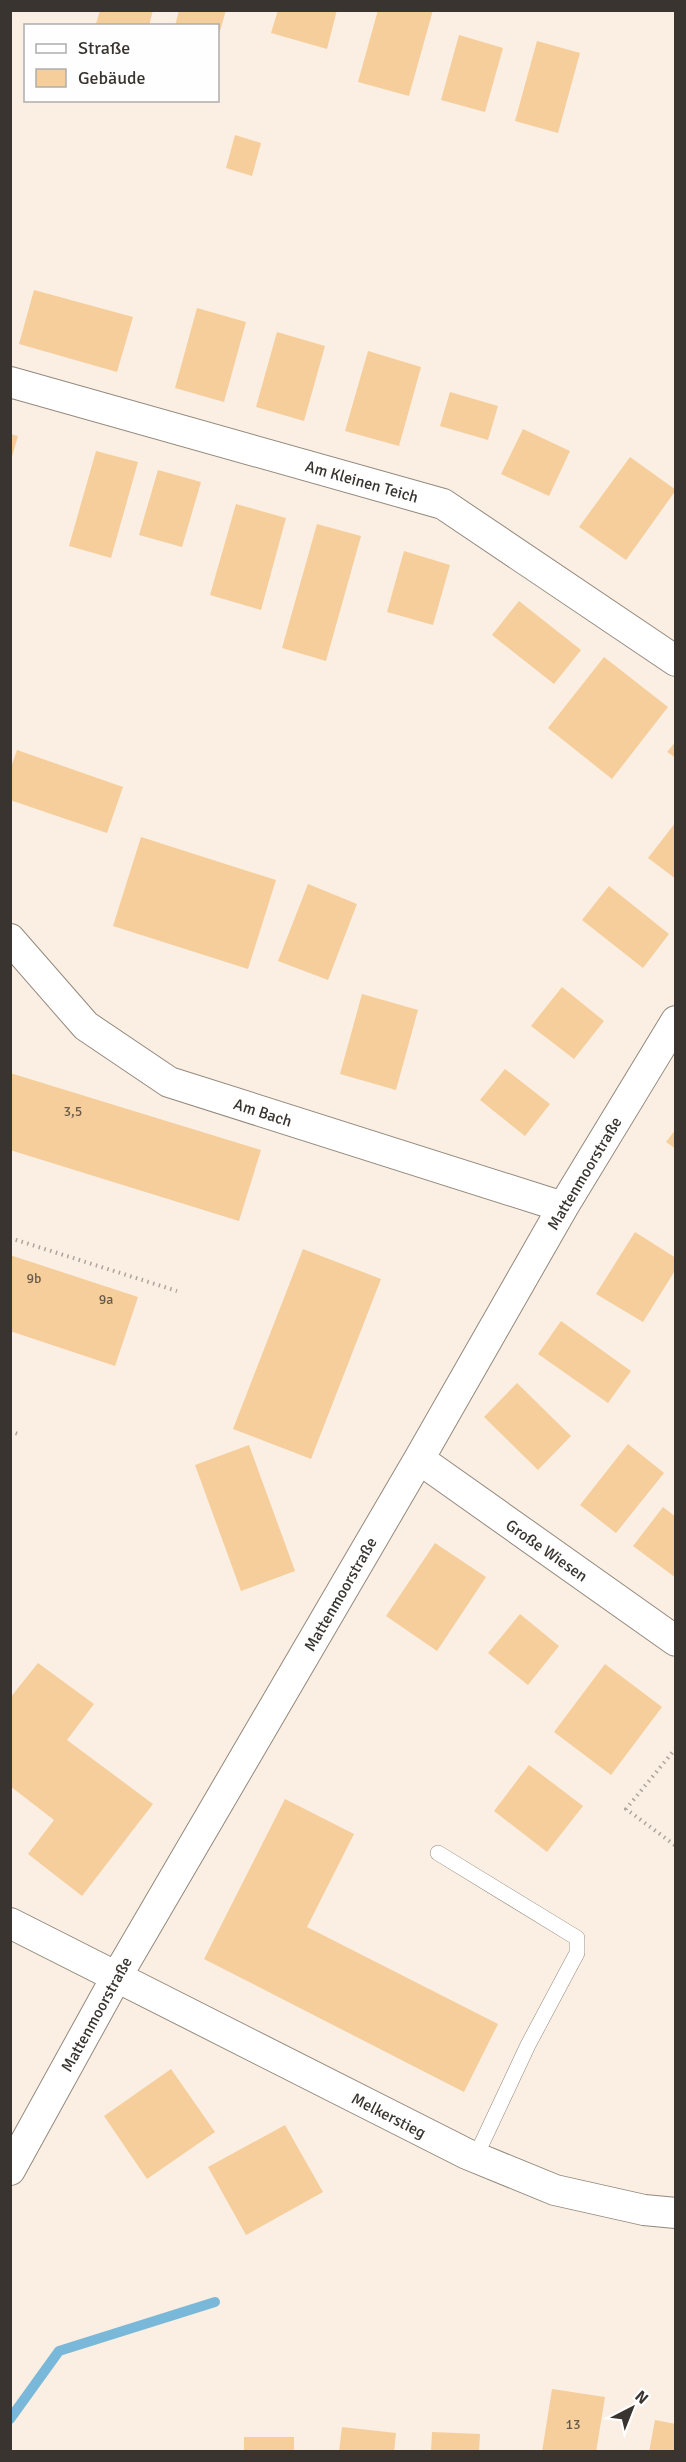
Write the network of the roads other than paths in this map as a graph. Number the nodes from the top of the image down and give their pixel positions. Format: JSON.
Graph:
{"nodes":[{"id":1,"x":10,"y":381,"type":"edge"},
{"id":2,"x":675,"y":661,"type":"edge"},
{"id":3,"x":10,"y":939,"type":"edge"},
{"id":4,"x":675,"y":1021,"type":"edge"},
{"id":5,"x":563,"y":1207,"type":"junction"},
{"id":6,"x":419,"y":1459,"type":"junction"},
{"id":7,"x":675,"y":1641,"type":"edge"},
{"id":8,"x":438,"y":1853,"type":"dead end"},
{"id":9,"x":10,"y":1923,"type":"edge"},
{"id":10,"x":117,"y":1976,"type":"junction"},
{"id":11,"x":475,"y":2158,"type":"junction"},
{"id":12,"x":10,"y":2170,"type":"edge"},
{"id":13,"x":675,"y":2213,"type":"edge"}],
"edges":[{"from":1,"to":2,"type":"street","name":"Am Kleinen Teich"},
{"from":3,"to":5,"type":"street","name":"Am Bach"},
{"from":4,"to":5,"type":"street","name":"Mattenmoorstraße"},
{"from":5,"to":6,"type":"street","name":"Mattenmoorstraße"},
{"from":6,"to":7,"type":"street","name":"Große Wiesen"},
{"from":6,"to":10,"type":"street","name":"Mattenmoorstraße"},
{"from":8,"to":11,"type":"lane"},
{"from":9,"to":10,"type":"street","name":"Melkerstieg"},
{"from":10,"to":11,"type":"street","name":"Melkerstieg"},
{"from":10,"to":12,"type":"street","name":"Mattenmoorstraße"},
{"from":11,"to":13,"type":"street","name":"Melkerstieg"}]}
